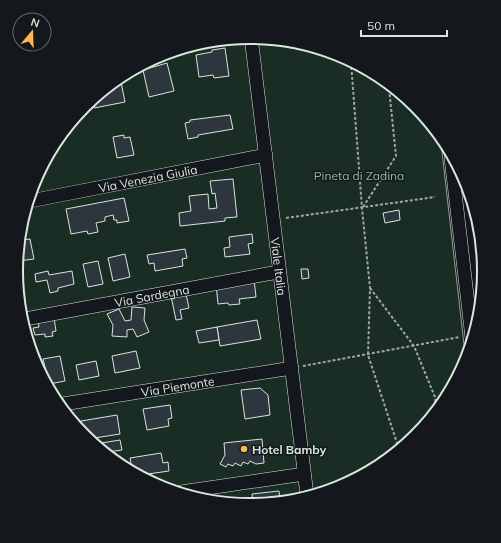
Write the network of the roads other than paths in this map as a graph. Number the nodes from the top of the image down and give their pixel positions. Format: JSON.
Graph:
{"nodes":[{"id":1,"x":252,"y":44,"type":"edge"},
{"id":2,"x":266,"y":155,"type":"junction"},
{"id":3,"x":452,"y":165,"type":"edge"},
{"id":4,"x":34,"y":201,"type":"edge"},
{"id":5,"x":278,"y":272,"type":"junction"},
{"id":6,"x":28,"y":318,"type":"edge"},
{"id":7,"x":468,"y":337,"type":"edge"},
{"id":8,"x":292,"y":368,"type":"junction"},
{"id":9,"x":65,"y":404,"type":"edge"},
{"id":10,"x":304,"y":474,"type":"junction"},
{"id":11,"x":191,"y":491,"type":"edge"},
{"id":12,"x":307,"y":492,"type":"edge"}],
"edges":[{"from":1,"to":2,"type":"street","name":"Viale Italia"},
{"from":2,"to":4,"type":"street","name":"Via Venezia Giulia"},
{"from":2,"to":5,"type":"street","name":"Viale Italia"},
{"from":3,"to":7,"type":"street"},
{"from":5,"to":6,"type":"street","name":"Via Sardegna"},
{"from":5,"to":8,"type":"street","name":"Viale Italia"},
{"from":8,"to":9,"type":"street","name":"Via Piemonte"},
{"from":8,"to":10,"type":"street","name":"Viale Italia"},
{"from":10,"to":11,"type":"street"},
{"from":10,"to":12,"type":"street","name":"Viale Italia"}]}
